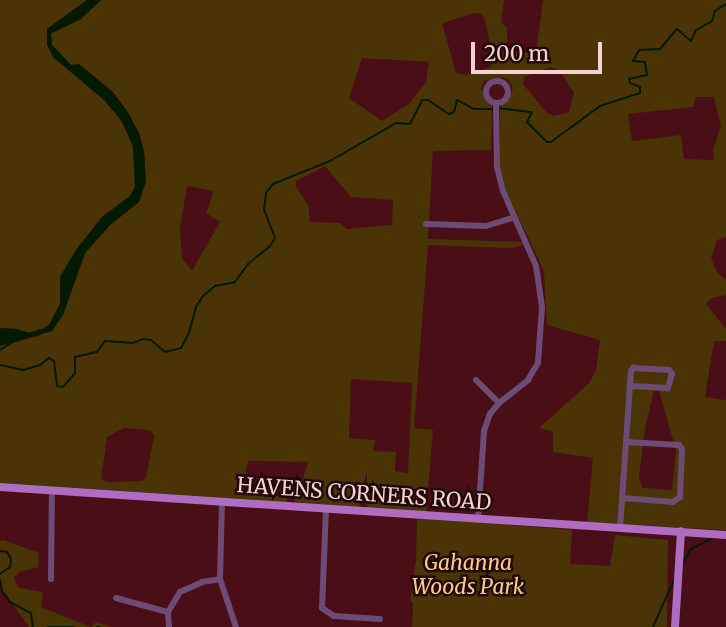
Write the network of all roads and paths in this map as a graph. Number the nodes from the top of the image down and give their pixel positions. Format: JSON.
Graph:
{"nodes":[{"id":1,"x":496,"y":104,"type":"dead end"},
{"id":2,"x":515,"y":217,"type":"junction"},
{"id":3,"x":426,"y":224,"type":"dead end"},
{"id":4,"x":476,"y":380,"type":"dead end"},
{"id":5,"x":630,"y":386,"type":"junction"},
{"id":6,"x":499,"y":402,"type":"junction"},
{"id":7,"x":626,"y":442,"type":"junction"},
{"id":8,"x":0,"y":486,"type":"edge"},
{"id":9,"x":52,"y":490,"type":"junction"},
{"id":10,"x":622,"y":498,"type":"junction"},
{"id":11,"x":222,"y":502,"type":"junction"},
{"id":12,"x":326,"y":509,"type":"junction"},
{"id":13,"x":478,"y":519,"type":"junction"},
{"id":14,"x":620,"y":528,"type":"junction"},
{"id":15,"x":681,"y":531,"type":"junction"},
{"id":16,"x":726,"y":535,"type":"edge"},
{"id":17,"x":51,"y":579,"type":"dead end"},
{"id":18,"x":220,"y":579,"type":"junction"},
{"id":19,"x":116,"y":598,"type":"dead end"},
{"id":20,"x":168,"y":612,"type":"junction"},
{"id":21,"x":380,"y":619,"type":"dead end"},
{"id":22,"x":169,"y":627,"type":"edge"},
{"id":23,"x":236,"y":627,"type":"edge"},
{"id":24,"x":675,"y":627,"type":"edge"}],
"edges":[{"from":1,"to":2,"type":"street"},
{"from":2,"to":3,"type":"street"},
{"from":2,"to":6,"type":"street"},
{"from":4,"to":6,"type":"street"},
{"from":5,"to":5,"type":"street"},
{"from":5,"to":7,"type":"street"},
{"from":6,"to":13,"type":"street"},
{"from":7,"to":10,"type":"street"},
{"from":7,"to":10,"type":"street"},
{"from":8,"to":9,"type":"main road","name":"HAVENS CORNERS ROAD"},
{"from":9,"to":11,"type":"main road","name":"HAVENS CORNERS ROAD"},
{"from":9,"to":17,"type":"street"},
{"from":10,"to":14,"type":"street"},
{"from":11,"to":12,"type":"main road","name":"HAVENS CORNERS ROAD"},
{"from":11,"to":18,"type":"street"},
{"from":12,"to":13,"type":"main road","name":"HAVENS CORNERS ROAD"},
{"from":12,"to":21,"type":"street"},
{"from":13,"to":14,"type":"main road","name":"HAVENS CORNERS ROAD"},
{"from":14,"to":15,"type":"main road","name":"HAVENS CORNERS ROAD"},
{"from":15,"to":16,"type":"main road","name":"HAVENS CORNERS ROAD"},
{"from":15,"to":24,"type":"main road"},
{"from":18,"to":20,"type":"street"},
{"from":18,"to":23,"type":"street"},
{"from":19,"to":20,"type":"street"},
{"from":20,"to":22,"type":"street"}]}
